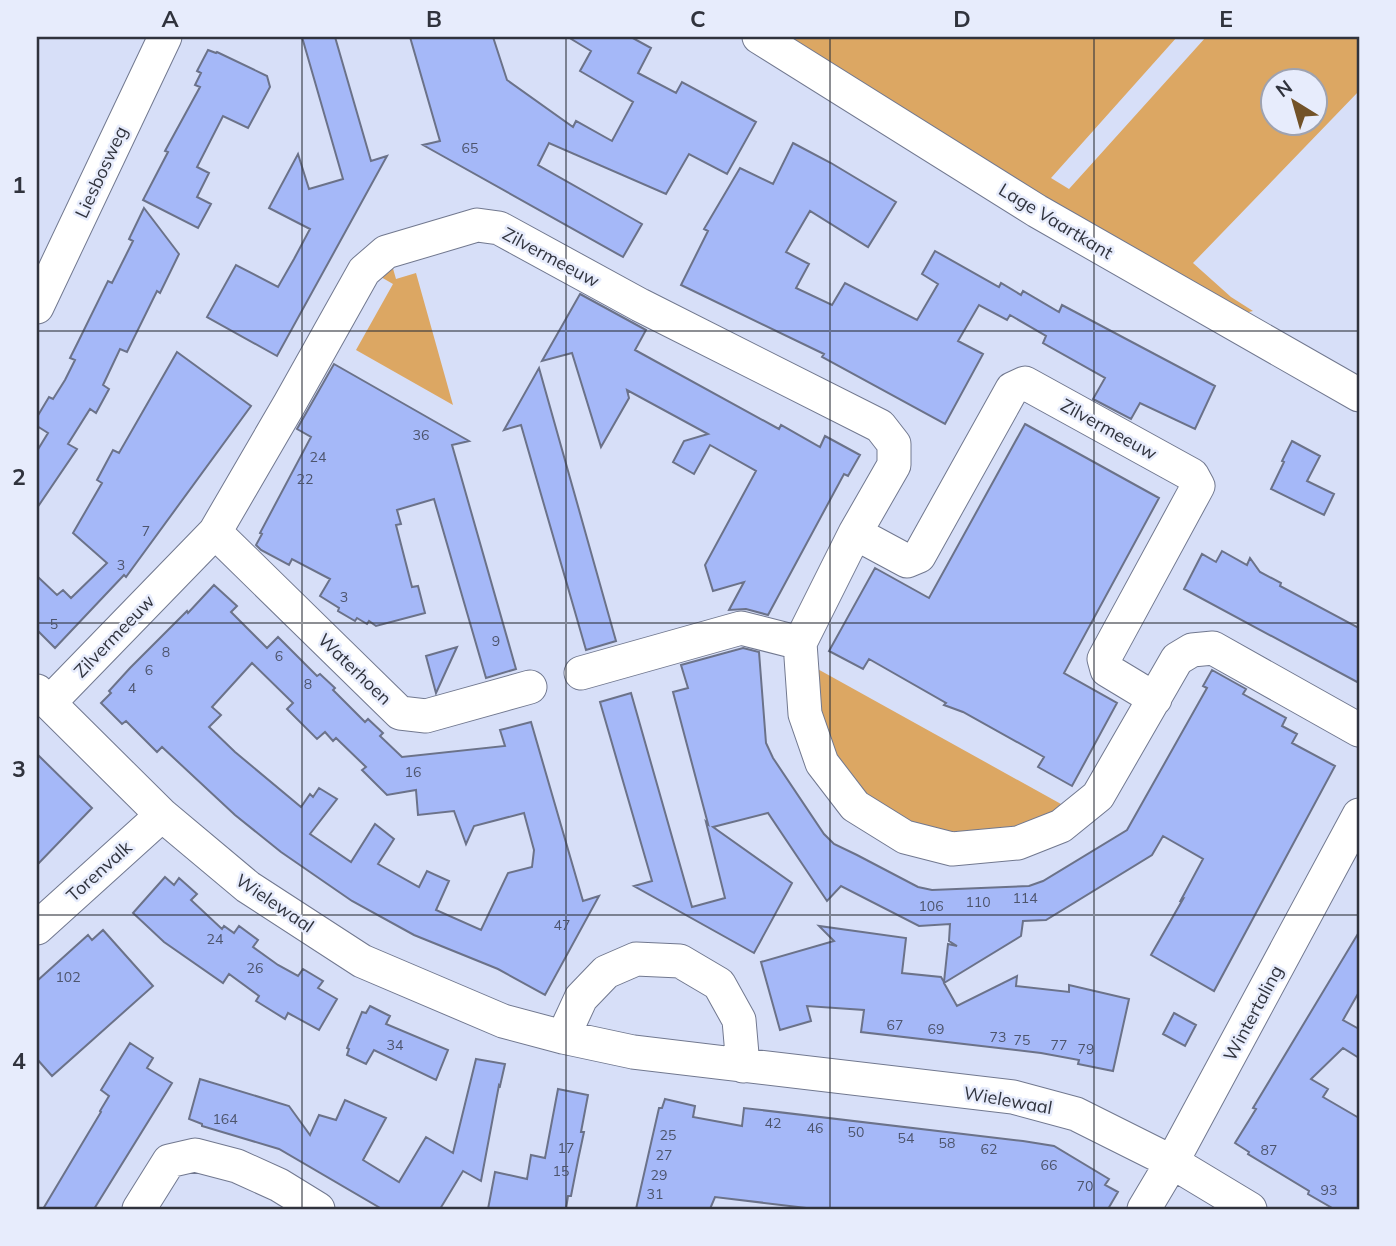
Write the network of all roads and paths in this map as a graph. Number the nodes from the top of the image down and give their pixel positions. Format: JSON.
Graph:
{"nodes":[{"id":1,"x":165,"y":37,"type":"edge"},
{"id":2,"x":759,"y":37,"type":"edge"},
{"id":3,"x":37,"y":307,"type":"edge"},
{"id":4,"x":1359,"y":396,"type":"edge"},
{"id":5,"x":215,"y":532,"type":"junction"},
{"id":6,"x":855,"y":533,"type":"junction"},
{"id":7,"x":800,"y":643,"type":"junction"},
{"id":8,"x":581,"y":673,"type":"dead end"},
{"id":9,"x":530,"y":687,"type":"dead end"},
{"id":10,"x":43,"y":697,"type":"edge"},
{"id":11,"x":1155,"y":699,"type":"junction"},
{"id":12,"x":1359,"y":730,"type":"edge"},
{"id":13,"x":162,"y":815,"type":"junction"},
{"id":14,"x":1359,"y":815,"type":"edge"},
{"id":15,"x":37,"y":928,"type":"edge"},
{"id":16,"x":563,"y":1037,"type":"junction"},
{"id":17,"x":743,"y":1066,"type":"junction"},
{"id":18,"x":1172,"y":1162,"type":"junction"},
{"id":19,"x":139,"y":1209,"type":"edge"},
{"id":20,"x":318,"y":1209,"type":"edge"},
{"id":21,"x":1144,"y":1209,"type":"edge"},
{"id":22,"x":1250,"y":1209,"type":"edge"}],
"edges":[{"from":1,"to":3,"type":"street","name":"Liesbosweg"},
{"from":2,"to":4,"type":"street","name":"Lage Vaartkant"},
{"from":5,"to":6,"type":"street","name":"Zilvermeeuw"},
{"from":5,"to":9,"type":"street","name":"Waterhoen"},
{"from":5,"to":10,"type":"street","name":"Zilvermeeuw"},
{"from":6,"to":7,"type":"street","name":"Zilvermeeuw"},
{"from":6,"to":11,"type":"street","name":"Zilvermeeuw"},
{"from":7,"to":8,"type":"street"},
{"from":7,"to":11,"type":"street"},
{"from":10,"to":13,"type":"street","name":"Wielewaal"},
{"from":11,"to":12,"type":"street"},
{"from":13,"to":15,"type":"street","name":"Torenvalk"},
{"from":13,"to":16,"type":"street","name":"Wielewaal"},
{"from":14,"to":18,"type":"street","name":"Wintertaling"},
{"from":16,"to":17,"type":"street","name":"Wielewaal"},
{"from":16,"to":17,"type":"street"},
{"from":17,"to":18,"type":"street","name":"Wielewaal"},
{"from":18,"to":21,"type":"street","name":"Wintertaling"},
{"from":18,"to":22,"type":"street","name":"Wielewaal"},
{"from":19,"to":20,"type":"street"}]}
